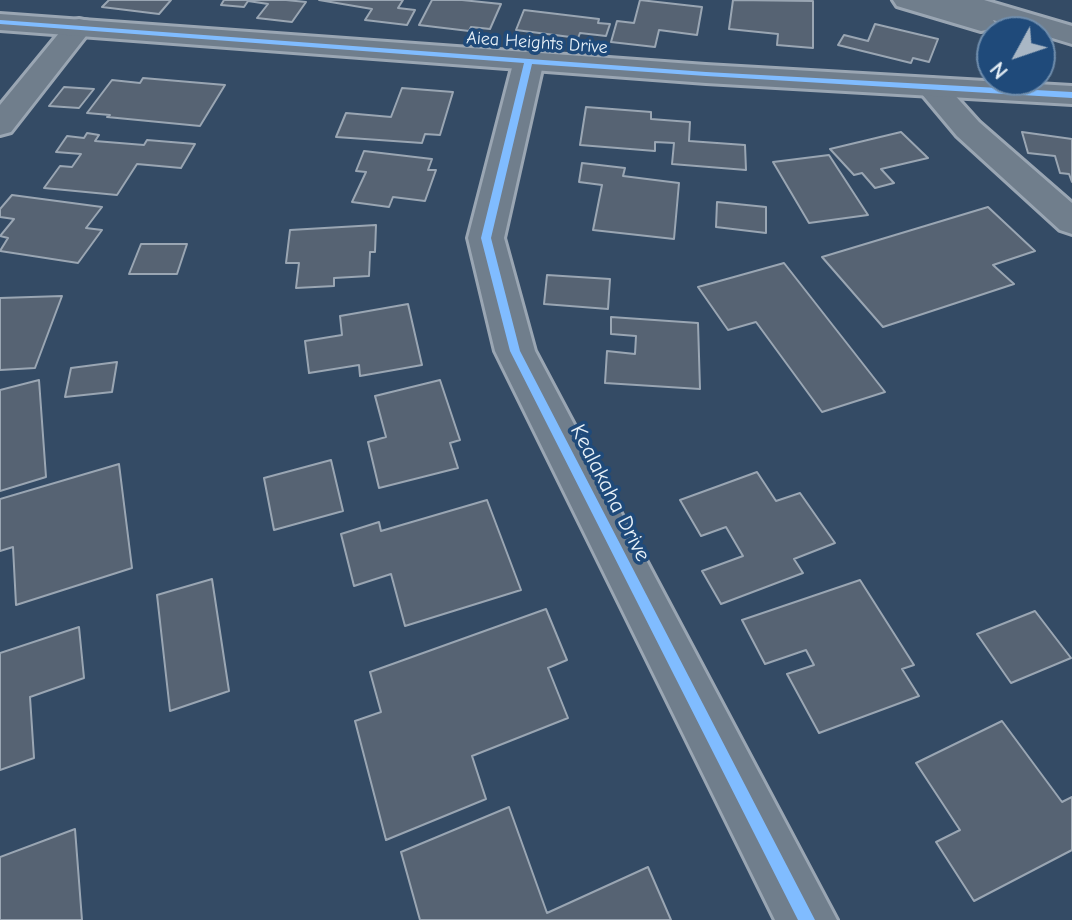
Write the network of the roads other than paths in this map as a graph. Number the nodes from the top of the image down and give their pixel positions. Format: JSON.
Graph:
{"nodes":[{"id":1,"x":907,"y":0,"type":"edge"},
{"id":2,"x":955,"y":0,"type":"edge"},
{"id":3,"x":976,"y":21,"type":"edge"},
{"id":4,"x":0,"y":22,"type":"edge"},
{"id":5,"x":79,"y":27,"type":"junction"},
{"id":6,"x":1072,"y":35,"type":"edge"},
{"id":7,"x":529,"y":60,"type":"junction"},
{"id":8,"x":931,"y":87,"type":"junction"},
{"id":9,"x":1072,"y":95,"type":"edge"},
{"id":10,"x":0,"y":125,"type":"edge"},
{"id":11,"x":1072,"y":222,"type":"edge"},
{"id":12,"x":807,"y":920,"type":"edge"}],
"edges":[{"from":1,"to":3,"type":"street"},
{"from":2,"to":6,"type":"street"},
{"from":4,"to":5,"type":"street","name":"Aiea Heights Drive"},
{"from":5,"to":7,"type":"street","name":"Aiea Heights Drive"},
{"from":5,"to":10,"type":"street"},
{"from":7,"to":8,"type":"street","name":"Aiea Heights Drive"},
{"from":7,"to":12,"type":"street","name":"Kealakaha Drive"},
{"from":8,"to":9,"type":"street","name":"Aiea Heights Drive"},
{"from":8,"to":11,"type":"street"}]}
